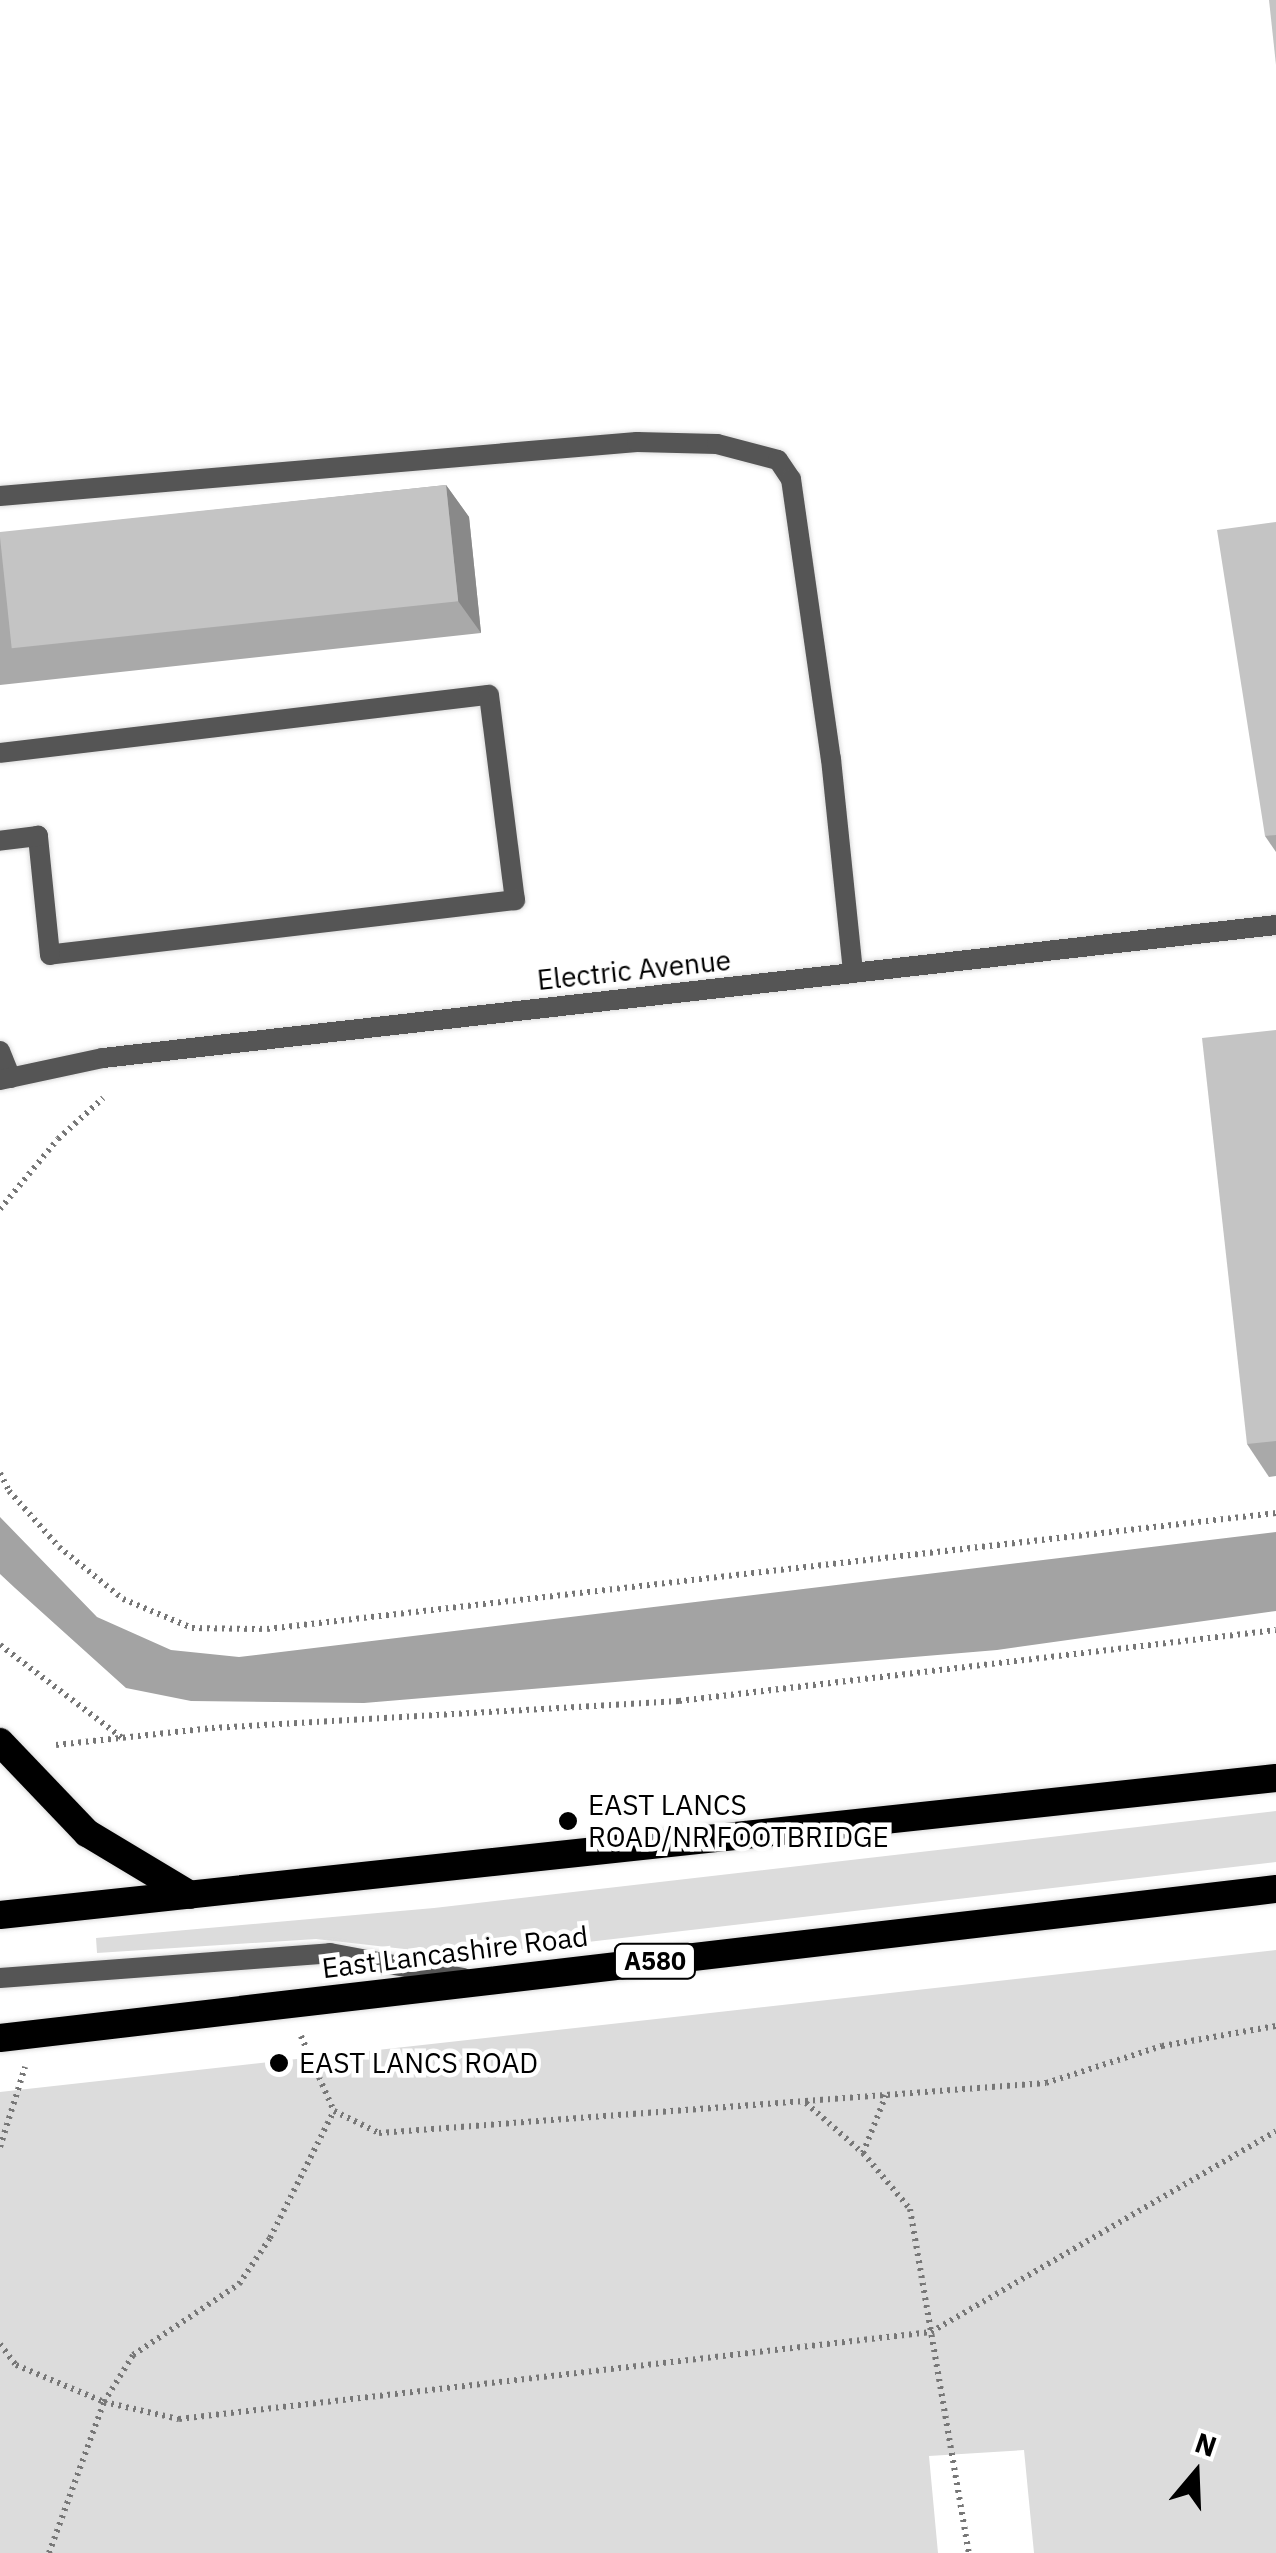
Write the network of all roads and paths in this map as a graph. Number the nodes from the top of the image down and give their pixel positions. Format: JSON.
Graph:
{"nodes":[{"id":1,"x":0,"y":496,"type":"edge"},
{"id":2,"x":0,"y":754,"type":"edge"},
{"id":3,"x":0,"y":841,"type":"edge"},
{"id":4,"x":1276,"y":925,"type":"edge"},
{"id":5,"x":852,"y":973,"type":"junction"},
{"id":6,"x":0,"y":1051,"type":"edge"},
{"id":7,"x":6,"y":1079,"type":"edge"},
{"id":8,"x":103,"y":1098,"type":"dead end"},
{"id":9,"x":0,"y":1209,"type":"edge"},
{"id":10,"x":0,"y":1473,"type":"edge"},
{"id":11,"x":1276,"y":1513,"type":"edge"},
{"id":12,"x":1276,"y":1630,"type":"edge"},
{"id":13,"x":0,"y":1644,"type":"edge"},
{"id":14,"x":122,"y":1738,"type":"junction"},
{"id":15,"x":0,"y":1742,"type":"edge"},
{"id":16,"x":56,"y":1745,"type":"dead end"},
{"id":17,"x":1276,"y":1778,"type":"edge"},
{"id":18,"x":1276,"y":1889,"type":"edge"},
{"id":19,"x":190,"y":1894,"type":"junction"},
{"id":20,"x":0,"y":1915,"type":"edge"},
{"id":21,"x":0,"y":1978,"type":"edge"},
{"id":22,"x":481,"y":1981,"type":"junction"},
{"id":23,"x":288,"y":2004,"type":"junction"},
{"id":24,"x":1276,"y":2026,"type":"edge"},
{"id":25,"x":35,"y":2033,"type":"junction"},
{"id":26,"x":0,"y":2038,"type":"edge"},
{"id":27,"x":886,"y":2095,"type":"junction"},
{"id":28,"x":806,"y":2103,"type":"junction"},
{"id":29,"x":334,"y":2111,"type":"junction"},
{"id":30,"x":1276,"y":2131,"type":"edge"},
{"id":31,"x":0,"y":2148,"type":"edge"},
{"id":32,"x":863,"y":2153,"type":"junction"},
{"id":33,"x":931,"y":2332,"type":"junction"},
{"id":34,"x":0,"y":2344,"type":"edge"},
{"id":35,"x":104,"y":2402,"type":"junction"},
{"id":36,"x":50,"y":2553,"type":"edge"},
{"id":37,"x":969,"y":2553,"type":"edge"}],
"edges":[{"from":1,"to":5,"type":"street"},
{"from":2,"to":3,"type":"street"},
{"from":4,"to":5,"type":"street","name":"Electric Avenue"},
{"from":5,"to":7,"type":"street","name":"Electric Avenue"},
{"from":6,"to":7,"type":"street"},
{"from":8,"to":9,"type":"path"},
{"from":10,"to":11,"type":"path"},
{"from":12,"to":14,"type":"path"},
{"from":13,"to":14,"type":"path"},
{"from":14,"to":16,"type":"path"},
{"from":15,"to":19,"type":"highway"},
{"from":17,"to":19,"type":"highway"},
{"from":18,"to":22,"type":"highway","name":"East Lancashire Road","number":"A580"},
{"from":19,"to":20,"type":"highway"},
{"from":21,"to":22,"type":"street"},
{"from":22,"to":23,"type":"highway","name":"East Lancashire Road","number":"A580"},
{"from":23,"to":25,"type":"highway","name":"East Lancashire Road","number":"A580"},
{"from":23,"to":29,"type":"path"},
{"from":24,"to":27,"type":"path"},
{"from":25,"to":26,"type":"highway","name":"East Lancashire Road","number":"A580"},
{"from":25,"to":31,"type":"path"},
{"from":27,"to":28,"type":"path"},
{"from":27,"to":32,"type":"path"},
{"from":28,"to":29,"type":"path"},
{"from":28,"to":32,"type":"path"},
{"from":29,"to":35,"type":"path"},
{"from":30,"to":33,"type":"path"},
{"from":32,"to":33,"type":"path"},
{"from":33,"to":35,"type":"path"},
{"from":33,"to":37,"type":"path"},
{"from":34,"to":35,"type":"path"},
{"from":35,"to":36,"type":"path"}]}
